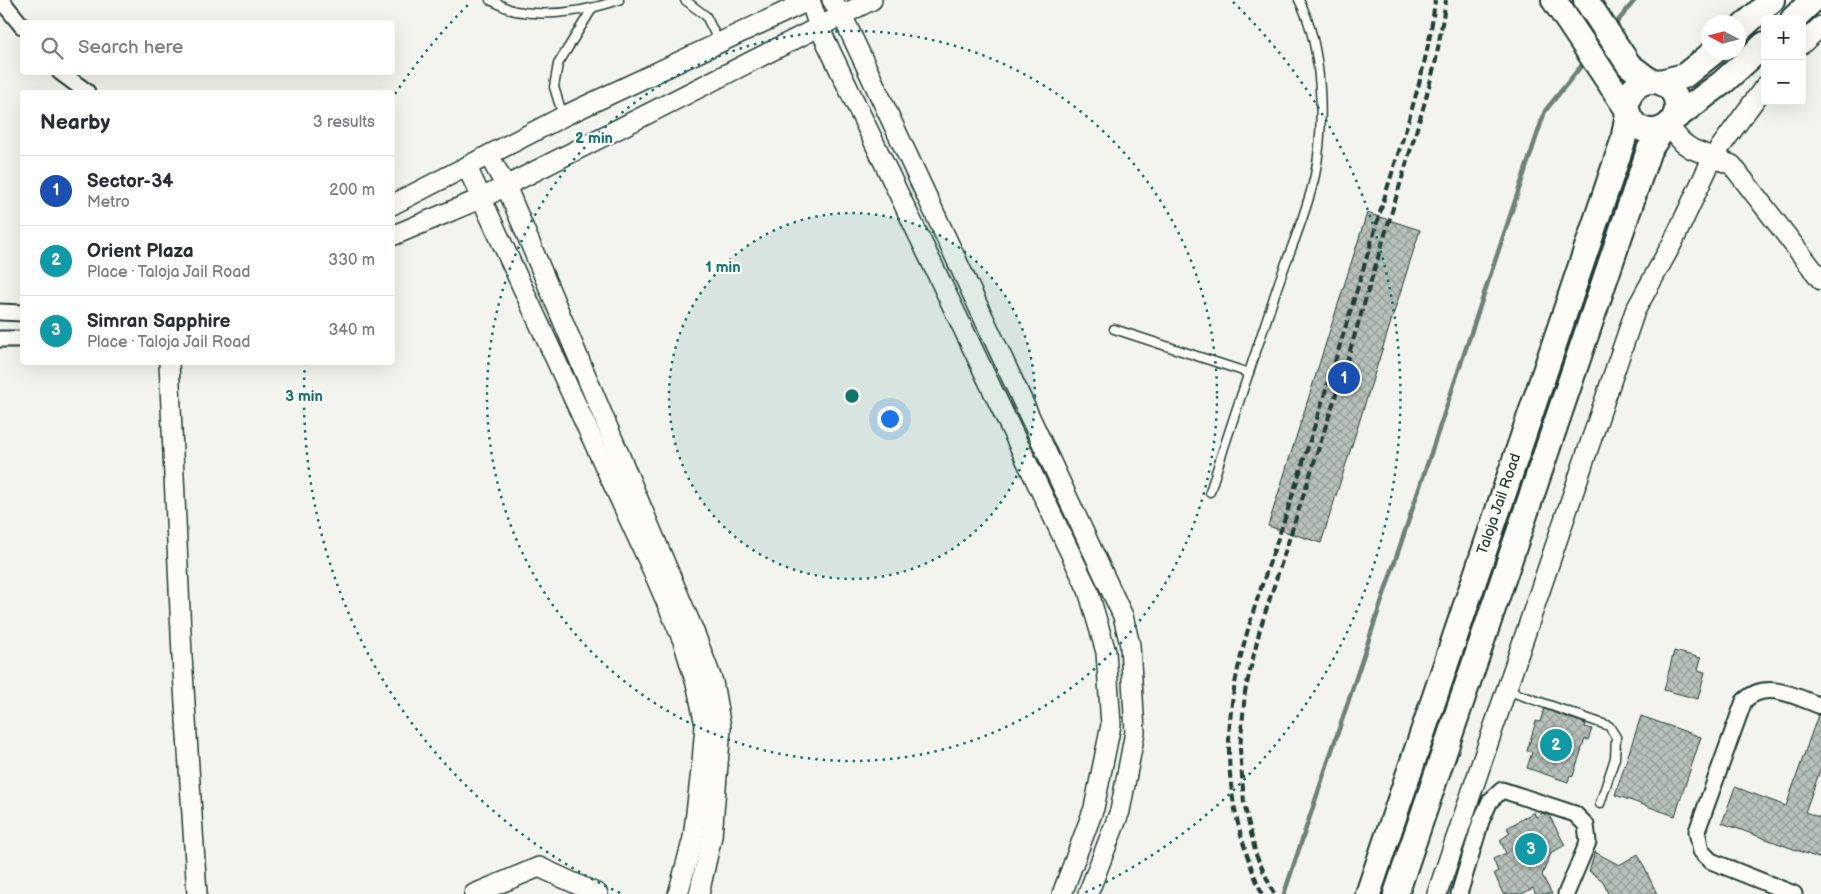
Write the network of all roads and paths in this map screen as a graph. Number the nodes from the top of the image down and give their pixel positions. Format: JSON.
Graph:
{"nodes":[{"id":1,"x":1,"y":0,"type":"edge"},
{"id":2,"x":490,"y":0,"type":"edge"},
{"id":3,"x":619,"y":0,"type":"edge"},
{"id":4,"x":685,"y":0,"type":"edge"},
{"id":5,"x":810,"y":0,"type":"edge"},
{"id":6,"x":872,"y":0,"type":"edge"},
{"id":7,"x":1299,"y":0,"type":"edge"},
{"id":8,"x":1554,"y":0,"type":"edge"},
{"id":9,"x":1586,"y":0,"type":"edge"},
{"id":10,"x":1772,"y":0,"type":"edge"},
{"id":11,"x":1813,"y":0,"type":"edge"},
{"id":12,"x":837,"y":8,"type":"edge"},
{"id":13,"x":592,"y":9,"type":"junction"},
{"id":14,"x":1796,"y":15,"type":"edge"},
{"id":15,"x":20,"y":24,"type":"edge"},
{"id":16,"x":1746,"y":24,"type":"edge"},
{"id":17,"x":1821,"y":26,"type":"edge"},
{"id":18,"x":819,"y":27,"type":"junction"},
{"id":19,"x":1806,"y":40,"type":"edge"},
{"id":20,"x":719,"y":42,"type":"junction"},
{"id":21,"x":1761,"y":48,"type":"edge"},
{"id":22,"x":1704,"y":60,"type":"edge"},
{"id":23,"x":64,"y":75,"type":"edge"},
{"id":24,"x":1655,"y":81,"type":"junction"},
{"id":25,"x":84,"y":90,"type":"edge"},
{"id":26,"x":1761,"y":91,"type":"edge"},
{"id":27,"x":1628,"y":111,"type":"junction"},
{"id":28,"x":564,"y":116,"type":"junction"},
{"id":29,"x":1669,"y":124,"type":"junction"},
{"id":30,"x":489,"y":156,"type":"junction"},
{"id":31,"x":1713,"y":157,"type":"junction"},
{"id":32,"x":467,"y":167,"type":"junction"},
{"id":33,"x":506,"y":186,"type":"junction"},
{"id":34,"x":482,"y":198,"type":"junction"},
{"id":35,"x":395,"y":203,"type":"edge"},
{"id":36,"x":395,"y":235,"type":"edge"},
{"id":37,"x":1821,"y":280,"type":"edge"},
{"id":38,"x":0,"y":312,"type":"edge"},
{"id":39,"x":20,"y":313,"type":"edge"},
{"id":40,"x":1114,"y":328,"type":"dead end"},
{"id":41,"x":0,"y":339,"type":"edge"},
{"id":42,"x":20,"y":339,"type":"edge"},
{"id":43,"x":169,"y":365,"type":"edge"},
{"id":44,"x":1249,"y":373,"type":"junction"},
{"id":45,"x":1210,"y":492,"type":"dead end"},
{"id":46,"x":1506,"y":690,"type":"junction"},
{"id":47,"x":1821,"y":706,"type":"edge"},
{"id":48,"x":1600,"y":804,"type":"dead end"},
{"id":49,"x":197,"y":894,"type":"edge"},
{"id":50,"x":474,"y":894,"type":"edge"},
{"id":51,"x":598,"y":894,"type":"edge"},
{"id":52,"x":678,"y":894,"type":"edge"},
{"id":53,"x":699,"y":894,"type":"edge"},
{"id":54,"x":1062,"y":894,"type":"edge"},
{"id":55,"x":1088,"y":894,"type":"edge"},
{"id":56,"x":1368,"y":894,"type":"edge"},
{"id":57,"x":1396,"y":894,"type":"edge"},
{"id":58,"x":1437,"y":894,"type":"edge"},
{"id":59,"x":1459,"y":894,"type":"edge"},
{"id":60,"x":1566,"y":894,"type":"edge"},
{"id":61,"x":1794,"y":894,"type":"edge"}],
"edges":[{"from":1,"to":15,"type":"street"},
{"from":2,"to":13,"type":"lane"},
{"from":3,"to":13,"type":"lane"},
{"from":4,"to":20,"type":"lane"},
{"from":5,"to":18,"type":"street"},
{"from":5,"to":20,"type":"street"},
{"from":6,"to":12,"type":"street"},
{"from":7,"to":44,"type":"lane"},
{"from":8,"to":27,"type":"main road"},
{"from":9,"to":24,"type":"main road"},
{"from":10,"to":16,"type":"main road"},
{"from":11,"to":14,"type":"main road"},
{"from":12,"to":18,"type":"street"},
{"from":12,"to":55,"type":"street"},
{"from":13,"to":28,"type":"lane"},
{"from":17,"to":19,"type":"street"},
{"from":18,"to":33,"type":"street"},
{"from":18,"to":54,"type":"street"},
{"from":20,"to":28,"type":"street"},
{"from":21,"to":29,"type":"main road","name":"Taloja Jail Road"},
{"from":22,"to":24,"type":"main road"},
{"from":23,"to":25,"type":"street"},
{"from":24,"to":27,"type":"main road"},
{"from":24,"to":29,"type":"main road"},
{"from":26,"to":31,"type":"street"},
{"from":27,"to":29,"type":"main road"},
{"from":27,"to":56,"type":"main road","name":"Taloja Jail Road"},
{"from":28,"to":30,"type":"street"},
{"from":29,"to":31,"type":"street"},
{"from":29,"to":57,"type":"main road","name":"Taloja Jail Road"},
{"from":30,"to":32,"type":"street"},
{"from":30,"to":33,"type":"street"},
{"from":31,"to":37,"type":"street"},
{"from":31,"to":46,"type":"street"},
{"from":32,"to":34,"type":"street"},
{"from":32,"to":35,"type":"street"},
{"from":33,"to":34,"type":"street"},
{"from":33,"to":53,"type":"street"},
{"from":34,"to":36,"type":"street"},
{"from":34,"to":52,"type":"street"},
{"from":38,"to":39,"type":"street"},
{"from":40,"to":44,"type":"lane"},
{"from":41,"to":42,"type":"street"},
{"from":43,"to":49,"type":"street"},
{"from":44,"to":45,"type":"lane"},
{"from":46,"to":48,"type":"lane"},
{"from":46,"to":58,"type":"street"},
{"from":47,"to":61,"type":"street"},
{"from":50,"to":51,"type":"street"},
{"from":59,"to":60,"type":"street"}]}
